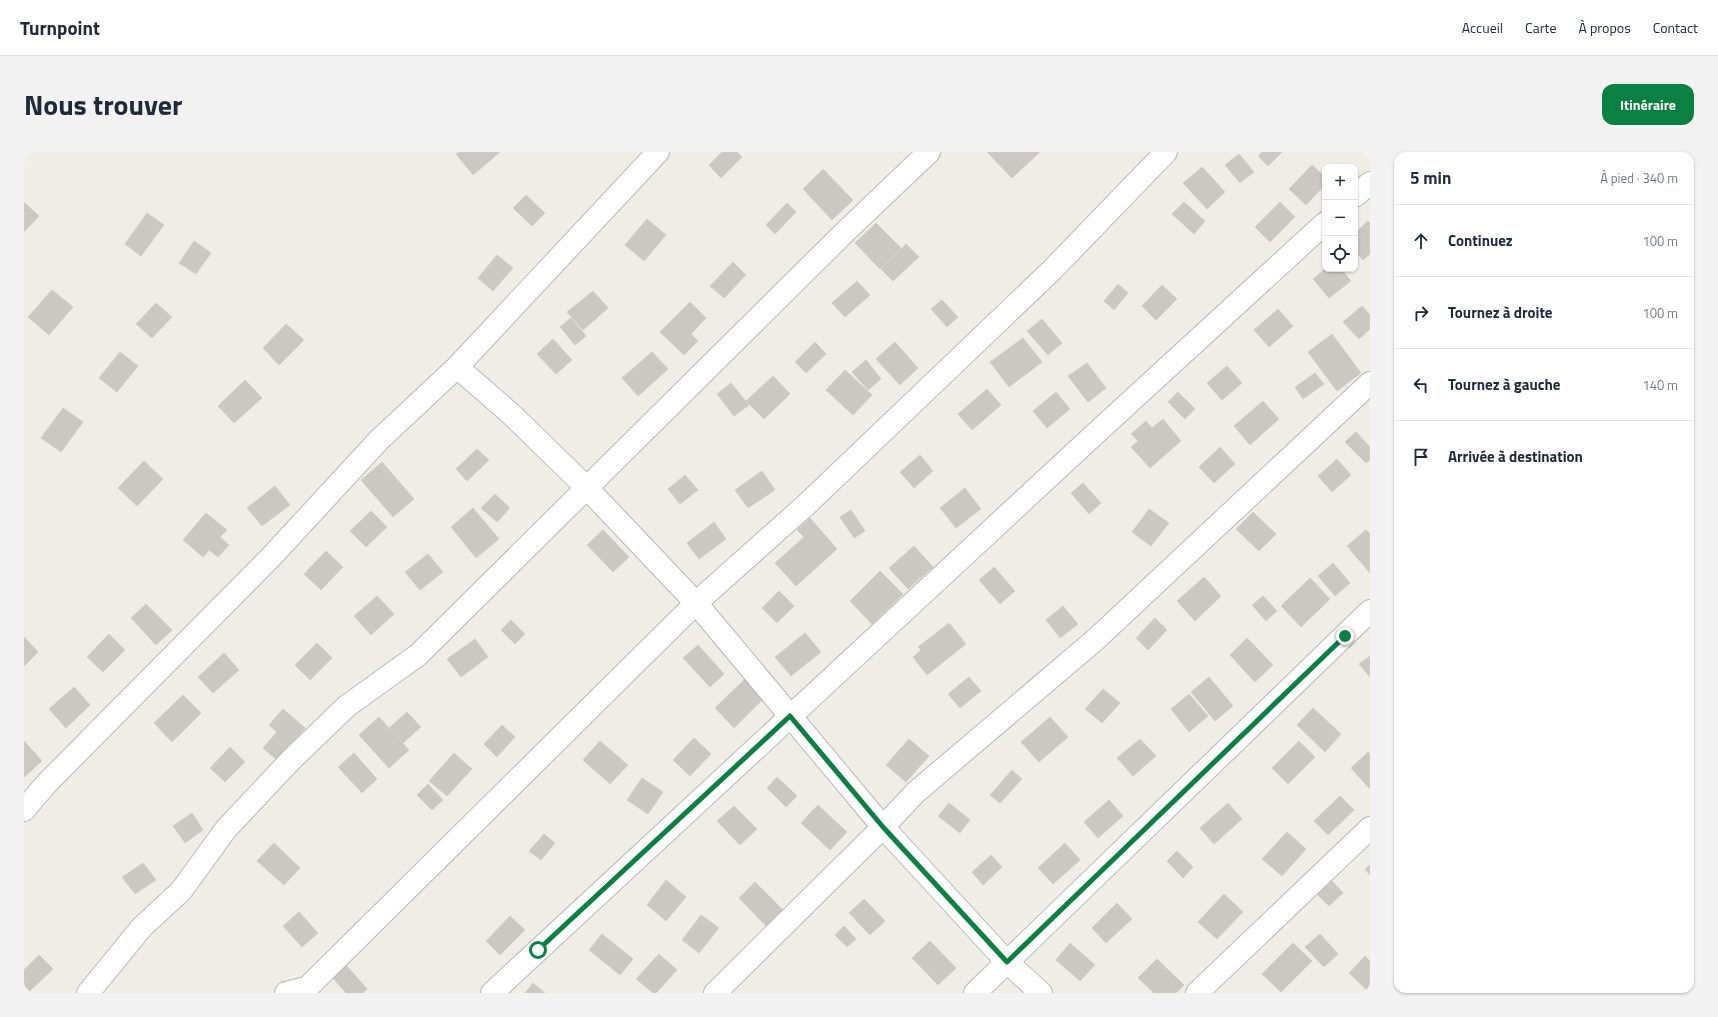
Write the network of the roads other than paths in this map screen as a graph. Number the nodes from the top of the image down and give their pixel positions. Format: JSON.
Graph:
{"nodes":[{"id":1,"x":658,"y":152,"type":"edge"},
{"id":2,"x":929,"y":152,"type":"edge"},
{"id":3,"x":1166,"y":152,"type":"edge"},
{"id":4,"x":1370,"y":183,"type":"edge"},
{"id":5,"x":1358,"y":193,"type":"edge"},
{"id":6,"x":1322,"y":226,"type":"edge"},
{"id":7,"x":458,"y":367,"type":"junction"},
{"id":8,"x":1370,"y":383,"type":"edge"},
{"id":9,"x":587,"y":488,"type":"junction"},
{"id":10,"x":696,"y":603,"type":"junction"},
{"id":11,"x":1370,"y":611,"type":"edge"},
{"id":12,"x":790,"y":716,"type":"junction"},
{"id":13,"x":24,"y":810,"type":"edge"},
{"id":14,"x":883,"y":827,"type":"junction"},
{"id":15,"x":1370,"y":828,"type":"edge"},
{"id":16,"x":1007,"y":962,"type":"junction"},
{"id":17,"x":88,"y":993,"type":"edge"},
{"id":18,"x":286,"y":993,"type":"edge"},
{"id":19,"x":492,"y":993,"type":"edge"},
{"id":20,"x":715,"y":993,"type":"edge"},
{"id":21,"x":975,"y":993,"type":"edge"},
{"id":22,"x":1041,"y":993,"type":"edge"},
{"id":23,"x":1197,"y":993,"type":"edge"}],
"edges":[{"from":1,"to":7,"type":"street"},
{"from":2,"to":9,"type":"street"},
{"from":3,"to":10,"type":"street"},
{"from":4,"to":5,"type":"street"},
{"from":6,"to":12,"type":"street"},
{"from":7,"to":9,"type":"street"},
{"from":7,"to":13,"type":"street"},
{"from":8,"to":14,"type":"street"},
{"from":9,"to":10,"type":"street"},
{"from":9,"to":17,"type":"street"},
{"from":10,"to":12,"type":"street"},
{"from":10,"to":18,"type":"street"},
{"from":11,"to":16,"type":"street"},
{"from":12,"to":14,"type":"street"},
{"from":12,"to":19,"type":"street"},
{"from":14,"to":16,"type":"street"},
{"from":14,"to":20,"type":"street"},
{"from":15,"to":23,"type":"street"},
{"from":16,"to":21,"type":"street"},
{"from":16,"to":22,"type":"street"}]}
